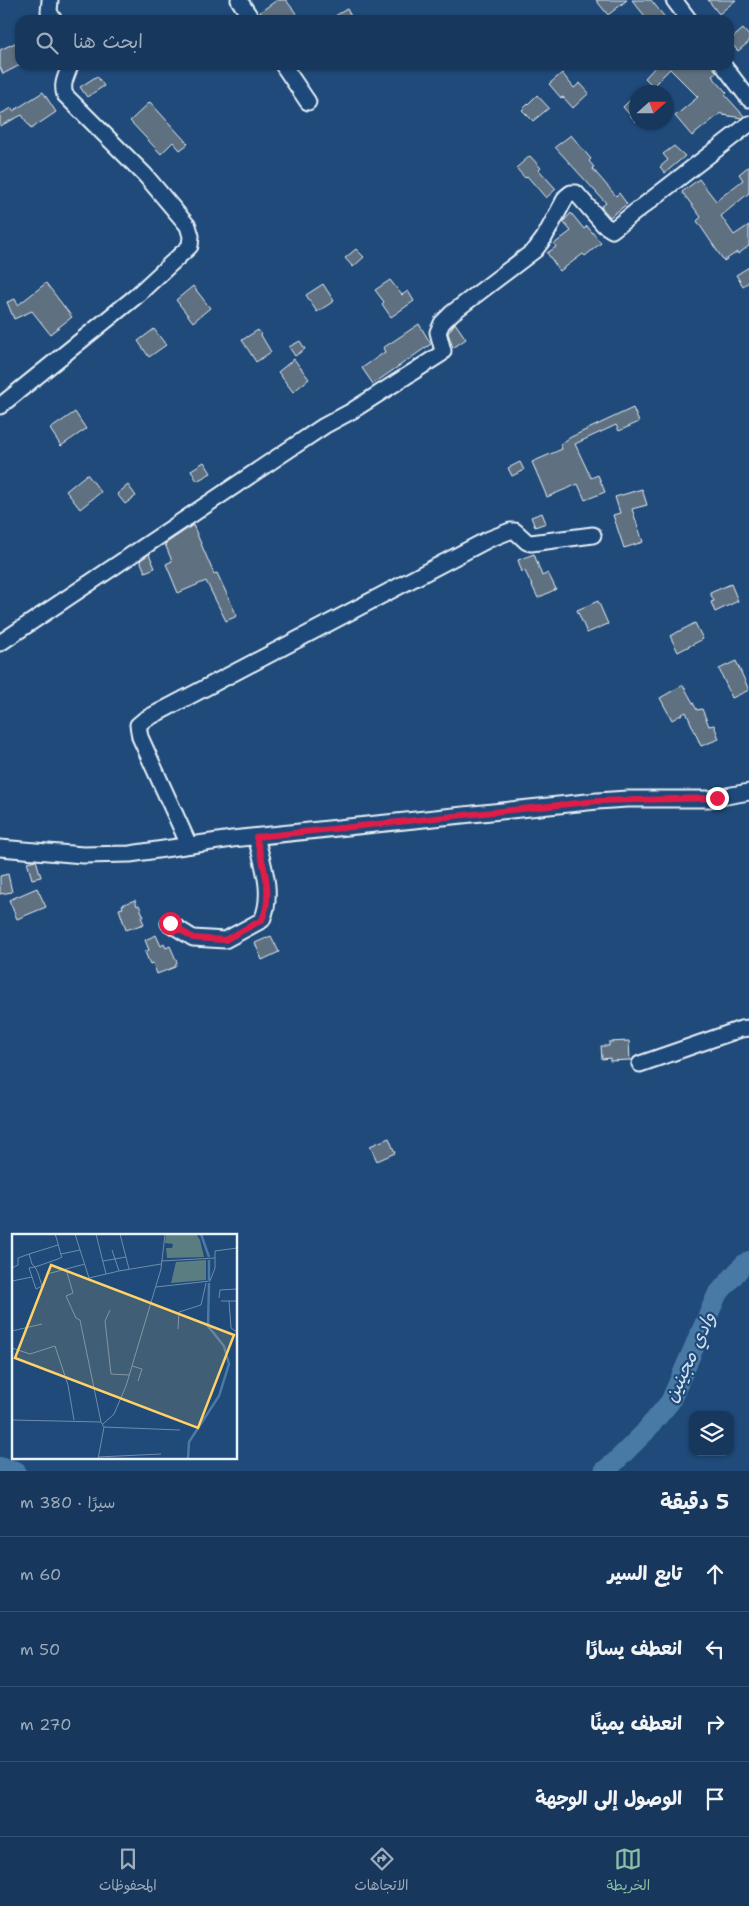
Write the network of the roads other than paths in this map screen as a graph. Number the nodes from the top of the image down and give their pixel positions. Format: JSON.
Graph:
{"nodes":[{"id":1,"x":50,"y":0,"type":"edge"},
{"id":2,"x":239,"y":0,"type":"edge"},
{"id":3,"x":674,"y":0,"type":"edge"},
{"id":4,"x":51,"y":15,"type":"edge"},
{"id":5,"x":249,"y":15,"type":"edge"},
{"id":6,"x":685,"y":15,"type":"edge"},
{"id":7,"x":68,"y":70,"type":"edge"},
{"id":8,"x":286,"y":70,"type":"edge"},
{"id":9,"x":727,"y":70,"type":"edge"},
{"id":10,"x":749,"y":99,"type":"edge"},
{"id":11,"x":308,"y":102,"type":"dead end"},
{"id":12,"x":749,"y":124,"type":"edge"},
{"id":13,"x":0,"y":406,"type":"edge"},
{"id":14,"x":594,"y":535,"type":"dead end"},
{"id":15,"x":0,"y":642,"type":"edge"},
{"id":16,"x":749,"y":792,"type":"edge"},
{"id":17,"x":256,"y":837,"type":"junction"},
{"id":18,"x":189,"y":845,"type":"junction"},
{"id":19,"x":0,"y":848,"type":"edge"},
{"id":20,"x":170,"y":923,"type":"dead end"},
{"id":21,"x":749,"y":1028,"type":"edge"},
{"id":22,"x":640,"y":1064,"type":"dead end"}],
"edges":[{"from":1,"to":4,"type":"street"},
{"from":2,"to":5,"type":"street"},
{"from":3,"to":6,"type":"street"},
{"from":7,"to":13,"type":"street"},
{"from":8,"to":11,"type":"street"},
{"from":9,"to":10,"type":"street"},
{"from":12,"to":15,"type":"street"},
{"from":14,"to":18,"type":"street"},
{"from":16,"to":17,"type":"street"},
{"from":17,"to":18,"type":"street"},
{"from":17,"to":20,"type":"street"},
{"from":18,"to":19,"type":"street"},
{"from":21,"to":22,"type":"street"}]}
